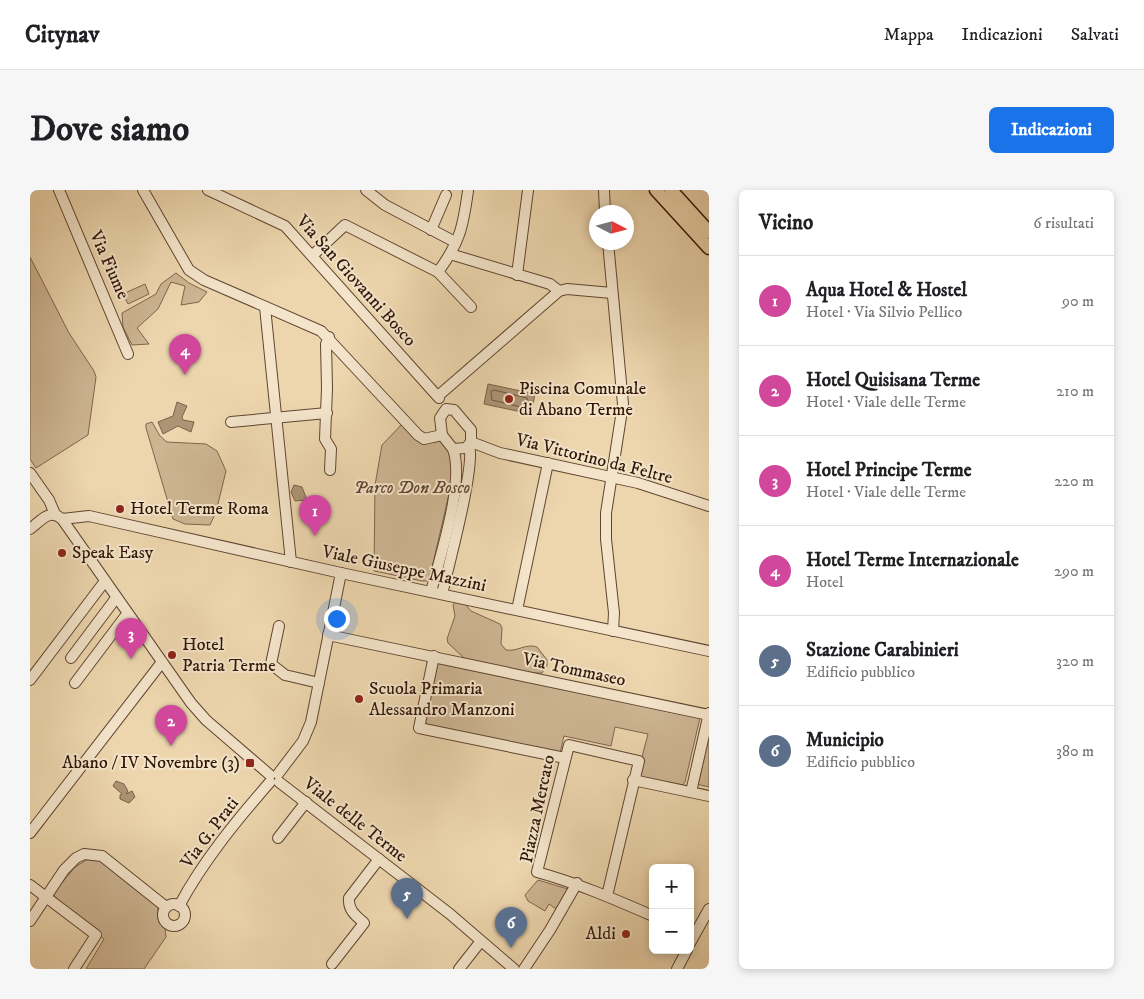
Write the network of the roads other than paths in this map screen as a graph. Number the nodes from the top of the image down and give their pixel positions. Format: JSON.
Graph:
{"nodes":[{"id":1,"x":59,"y":190,"type":"edge"},
{"id":2,"x":144,"y":190,"type":"edge"},
{"id":3,"x":208,"y":190,"type":"edge"},
{"id":4,"x":367,"y":190,"type":"edge"},
{"id":5,"x":528,"y":190,"type":"edge"},
{"id":6,"x":604,"y":190,"type":"edge"},
{"id":7,"x":656,"y":190,"type":"edge"},
{"id":8,"x":671,"y":190,"type":"edge"},
{"id":9,"x":468,"y":191,"type":"edge"},
{"id":10,"x":446,"y":195,"type":"dead end"},
{"id":11,"x":605,"y":205,"type":"edge"},
{"id":12,"x":430,"y":230,"type":"junction"},
{"id":13,"x":709,"y":232,"type":"edge"},
{"id":14,"x":455,"y":242,"type":"junction"},
{"id":15,"x":709,"y":248,"type":"edge"},
{"id":16,"x":609,"y":250,"type":"edge"},
{"id":17,"x":450,"y":254,"type":"junction"},
{"id":18,"x":312,"y":255,"type":"junction"},
{"id":19,"x":438,"y":272,"type":"junction"},
{"id":20,"x":517,"y":275,"type":"junction"},
{"id":21,"x":559,"y":290,"type":"junction"},
{"id":22,"x":612,"y":292,"type":"junction"},
{"id":23,"x":471,"y":307,"type":"dead end"},
{"id":24,"x":265,"y":308,"type":"junction"},
{"id":25,"x":329,"y":336,"type":"junction"},
{"id":26,"x":128,"y":354,"type":"dead end"},
{"id":27,"x":439,"y":397,"type":"junction"},
{"id":28,"x":454,"y":410,"type":"junction"},
{"id":29,"x":327,"y":413,"type":"junction"},
{"id":30,"x":276,"y":417,"type":"junction"},
{"id":31,"x":440,"y":418,"type":"junction"},
{"id":32,"x":231,"y":422,"type":"dead end"},
{"id":33,"x":442,"y":435,"type":"junction"},
{"id":34,"x":470,"y":444,"type":"junction"},
{"id":35,"x":453,"y":449,"type":"junction"},
{"id":36,"x":548,"y":463,"type":"junction"},
{"id":37,"x":330,"y":470,"type":"dead end"},
{"id":38,"x":30,"y":473,"type":"edge"},
{"id":39,"x":612,"y":476,"type":"junction"},
{"id":40,"x":709,"y":506,"type":"edge"},
{"id":41,"x":59,"y":517,"type":"junction"},
{"id":42,"x":32,"y":528,"type":"edge"},
{"id":43,"x":292,"y":562,"type":"junction"},
{"id":44,"x":341,"y":573,"type":"junction"},
{"id":45,"x":105,"y":580,"type":"junction"},
{"id":46,"x":432,"y":592,"type":"junction"},
{"id":47,"x":442,"y":594,"type":"junction"},
{"id":48,"x":116,"y":598,"type":"junction"},
{"id":49,"x":517,"y":610,"type":"junction"},
{"id":50,"x":128,"y":614,"type":"junction"},
{"id":51,"x":279,"y":626,"type":"dead end"},
{"id":52,"x":613,"y":631,"type":"junction"},
{"id":53,"x":328,"y":635,"type":"junction"},
{"id":54,"x":709,"y":651,"type":"edge"},
{"id":55,"x":434,"y":656,"type":"junction"},
{"id":56,"x":71,"y":658,"type":"dead end"},
{"id":57,"x":162,"y":662,"type":"junction"},
{"id":58,"x":30,"y":680,"type":"edge"},
{"id":59,"x":318,"y":682,"type":"junction"},
{"id":60,"x":76,"y":683,"type":"dead end"},
{"id":61,"x":709,"y":714,"type":"edge"},
{"id":62,"x":565,"y":758,"type":"junction"},
{"id":63,"x":274,"y":778,"type":"junction"},
{"id":64,"x":633,"y":780,"type":"junction"},
{"id":65,"x":691,"y":792,"type":"junction"},
{"id":66,"x":709,"y":796,"type":"edge"},
{"id":67,"x":306,"y":802,"type":"junction"},
{"id":68,"x":30,"y":833,"type":"edge"},
{"id":69,"x":278,"y":838,"type":"dead end"},
{"id":70,"x":379,"y":859,"type":"junction"},
{"id":71,"x":577,"y":883,"type":"junction"},
{"id":72,"x":30,"y":885,"type":"edge"},
{"id":73,"x":46,"y":896,"type":"junction"},
{"id":74,"x":607,"y":896,"type":"junction"},
{"id":75,"x":179,"y":906,"type":"junction"},
{"id":76,"x":166,"y":907,"type":"junction"},
{"id":77,"x":649,"y":914,"type":"edge"},
{"id":78,"x":708,"y":914,"type":"edge"},
{"id":79,"x":30,"y":921,"type":"edge"},
{"id":80,"x":694,"y":933,"type":"edge"},
{"id":81,"x":482,"y":941,"type":"junction"},
{"id":82,"x":685,"y":954,"type":"edge"},
{"id":83,"x":332,"y":964,"type":"dead end"},
{"id":84,"x":74,"y":969,"type":"edge"},
{"id":85,"x":459,"y":969,"type":"edge"},
{"id":86,"x":514,"y":969,"type":"edge"},
{"id":87,"x":524,"y":969,"type":"edge"},
{"id":88,"x":677,"y":969,"type":"edge"}],
"edges":[{"from":1,"to":26,"type":"street","name":"Via Fiume"},
{"from":2,"to":24,"type":"street"},
{"from":3,"to":18,"type":"street","name":"Via San Giovanni Bosco"},
{"from":4,"to":12,"type":"street"},
{"from":5,"to":20,"type":"street"},
{"from":6,"to":11,"type":"street"},
{"from":7,"to":15,"type":"main road"},
{"from":8,"to":13,"type":"main road"},
{"from":9,"to":14,"type":"street"},
{"from":10,"to":12,"type":"street"},
{"from":12,"to":14,"type":"street"},
{"from":14,"to":17,"type":"street"},
{"from":16,"to":22,"type":"street"},
{"from":17,"to":19,"type":"street"},
{"from":17,"to":20,"type":"street"},
{"from":18,"to":19,"type":"street"},
{"from":18,"to":27,"type":"street","name":"Via San Giovanni Bosco"},
{"from":19,"to":23,"type":"street"},
{"from":20,"to":21,"type":"street"},
{"from":21,"to":22,"type":"street"},
{"from":21,"to":27,"type":"street"},
{"from":22,"to":39,"type":"street"},
{"from":24,"to":25,"type":"street"},
{"from":24,"to":30,"type":"street"},
{"from":25,"to":29,"type":"street"},
{"from":25,"to":33,"type":"street"},
{"from":27,"to":28,"type":"street","name":"Via San Giovanni Bosco"},
{"from":27,"to":31,"type":"street"},
{"from":28,"to":31,"type":"street"},
{"from":28,"to":34,"type":"street","name":"Via San Giovanni Bosco"},
{"from":29,"to":30,"type":"street"},
{"from":29,"to":37,"type":"street"},
{"from":30,"to":32,"type":"street"},
{"from":30,"to":43,"type":"street"},
{"from":31,"to":33,"type":"street"},
{"from":33,"to":35,"type":"street"},
{"from":34,"to":35,"type":"street"},
{"from":34,"to":36,"type":"street","name":"Via Vittorino da Feltre"},
{"from":34,"to":47,"type":"street","name":"Via San Giovanni Bosco"},
{"from":35,"to":46,"type":"street"},
{"from":36,"to":39,"type":"street","name":"Via Vittorino da Feltre"},
{"from":36,"to":49,"type":"street"},
{"from":38,"to":41,"type":"street"},
{"from":39,"to":40,"type":"street","name":"Via Vittorino da Feltre"},
{"from":39,"to":52,"type":"street"},
{"from":41,"to":42,"type":"street"},
{"from":41,"to":43,"type":"street","name":"Viale Giuseppe Mazzini"},
{"from":41,"to":45,"type":"street","name":"Viale delle Terme"},
{"from":43,"to":44,"type":"street","name":"Viale Giuseppe Mazzini"},
{"from":44,"to":46,"type":"street","name":"Viale Giuseppe Mazzini"},
{"from":44,"to":53,"type":"street","name":"Via G. Prati"},
{"from":45,"to":48,"type":"street","name":"Viale delle Terme"},
{"from":45,"to":58,"type":"street"},
{"from":46,"to":47,"type":"street","name":"Viale Giuseppe Mazzini"},
{"from":47,"to":49,"type":"street","name":"Viale Giuseppe Mazzini"},
{"from":48,"to":50,"type":"street","name":"Viale delle Terme"},
{"from":48,"to":56,"type":"street"},
{"from":49,"to":52,"type":"street","name":"Viale Giuseppe Mazzini"},
{"from":50,"to":57,"type":"street","name":"Viale delle Terme"},
{"from":50,"to":60,"type":"street"},
{"from":51,"to":59,"type":"street"},
{"from":52,"to":54,"type":"street","name":"Viale Giuseppe Mazzini"},
{"from":53,"to":55,"type":"street","name":"Via Tommaseo"},
{"from":53,"to":59,"type":"street","name":"Via G. Prati"},
{"from":55,"to":61,"type":"street","name":"Via Tommaseo"},
{"from":55,"to":62,"type":"street"},
{"from":57,"to":63,"type":"street","name":"Viale delle Terme"},
{"from":57,"to":68,"type":"street"},
{"from":59,"to":63,"type":"street","name":"Via G. Prati"},
{"from":61,"to":65,"type":"street"},
{"from":62,"to":64,"type":"street","name":"Piazza Mercato"},
{"from":62,"to":71,"type":"street","name":"Piazza Mercato"},
{"from":63,"to":67,"type":"street","name":"Viale delle Terme"},
{"from":63,"to":75,"type":"street","name":"Via G. Prati"},
{"from":64,"to":65,"type":"street"},
{"from":64,"to":74,"type":"street","name":"Piazza Mercato"},
{"from":65,"to":66,"type":"street"},
{"from":67,"to":69,"type":"street"},
{"from":67,"to":70,"type":"street","name":"Viale delle Terme"},
{"from":70,"to":81,"type":"street","name":"Viale delle Terme"},
{"from":70,"to":83,"type":"street"},
{"from":71,"to":74,"type":"street"},
{"from":71,"to":87,"type":"street"},
{"from":72,"to":73,"type":"street"},
{"from":73,"to":76,"type":"street"},
{"from":73,"to":79,"type":"street"},
{"from":73,"to":84,"type":"street"},
{"from":74,"to":77,"type":"street"},
{"from":75,"to":76,"type":"street"},
{"from":75,"to":76,"type":"street"},
{"from":78,"to":80,"type":"street"},
{"from":81,"to":85,"type":"street"},
{"from":81,"to":86,"type":"street","name":"Viale delle Terme"},
{"from":82,"to":88,"type":"street"}]}
